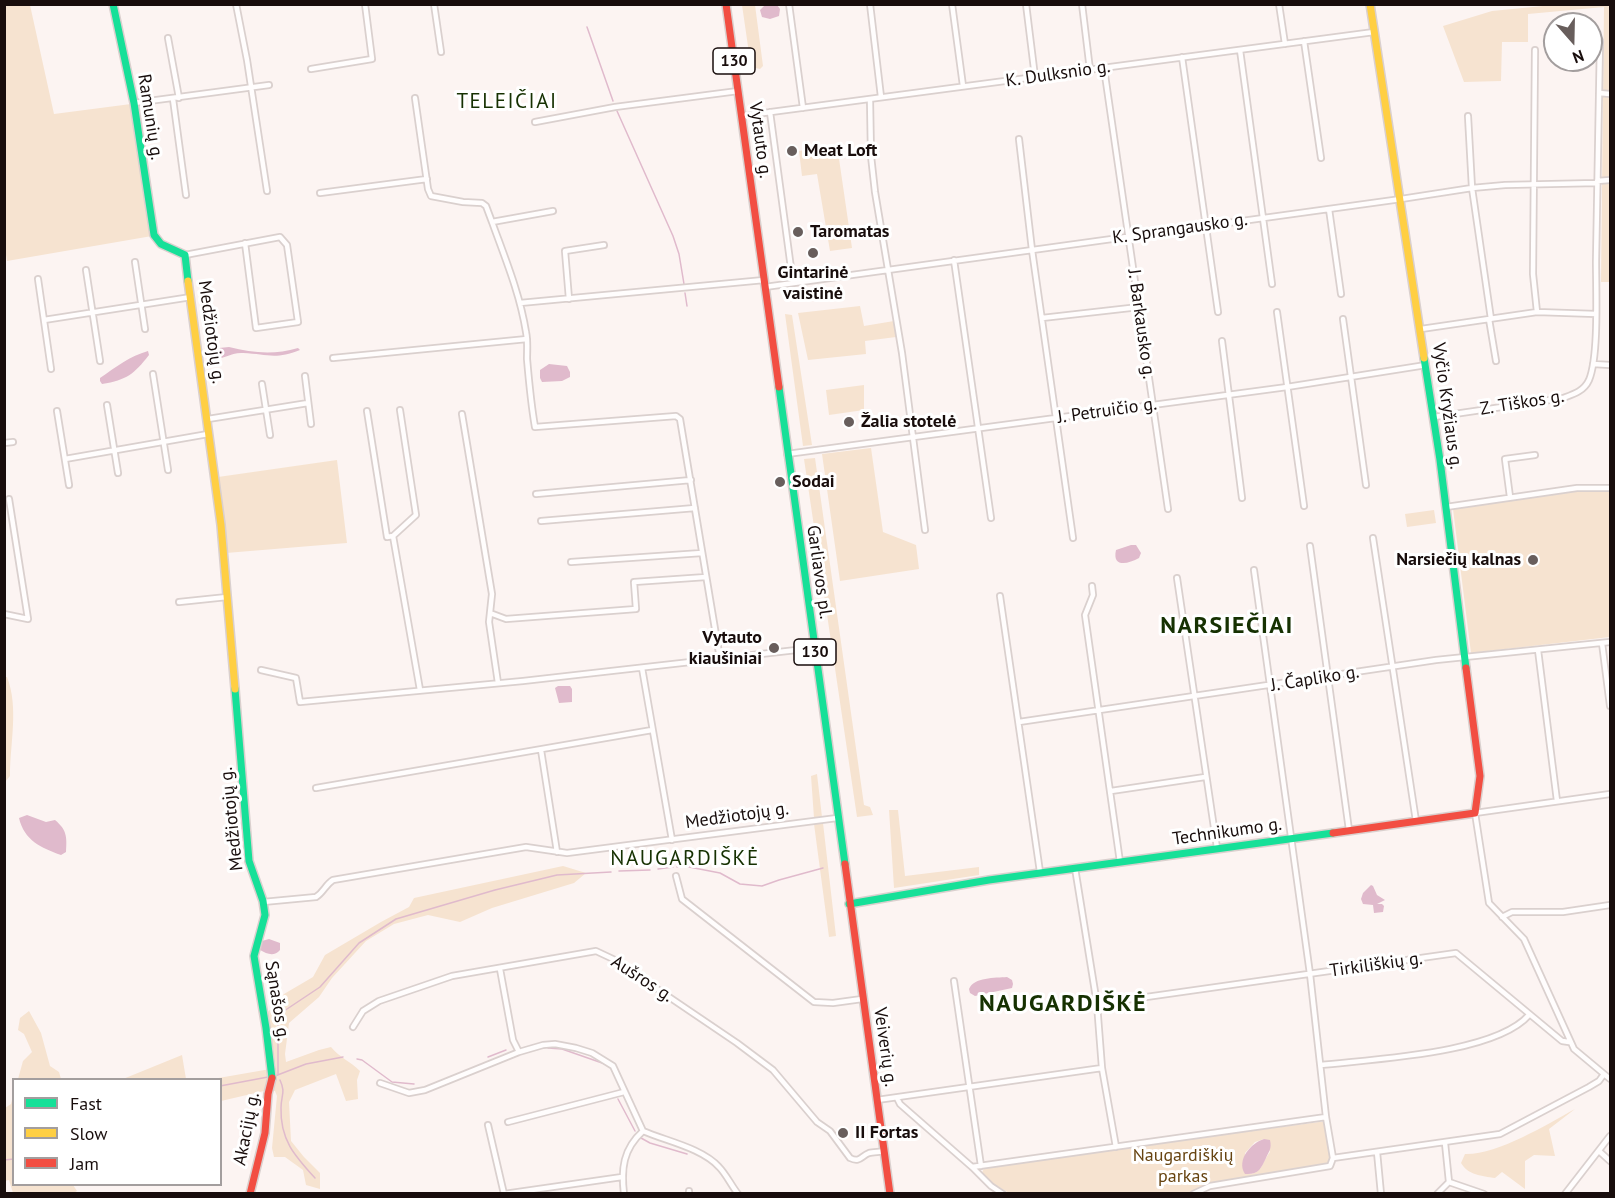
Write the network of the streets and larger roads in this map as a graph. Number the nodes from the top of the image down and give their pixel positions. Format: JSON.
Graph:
{"nodes":[{"id":1,"x":113,"y":4,"type":"edge"},
{"id":2,"x":236,"y":4,"type":"edge"},
{"id":3,"x":365,"y":4,"type":"edge"},
{"id":4,"x":434,"y":4,"type":"edge"},
{"id":5,"x":726,"y":4,"type":"edge"},
{"id":6,"x":789,"y":4,"type":"edge"},
{"id":7,"x":870,"y":4,"type":"edge"},
{"id":8,"x":952,"y":4,"type":"edge"},
{"id":9,"x":1026,"y":4,"type":"edge"},
{"id":10,"x":1082,"y":4,"type":"edge"},
{"id":11,"x":1279,"y":4,"type":"edge"},
{"id":12,"x":1371,"y":4,"type":"edge"},
{"id":13,"x":1374,"y":32,"type":"junction"},
{"id":14,"x":168,"y":38,"type":"dead end"},
{"id":15,"x":1304,"y":41,"type":"junction"},
{"id":16,"x":1285,"y":44,"type":"junction"},
{"id":17,"x":1240,"y":50,"type":"junction"},
{"id":18,"x":1535,"y":50,"type":"dead end"},
{"id":19,"x":441,"y":52,"type":"dead end"},
{"id":20,"x":1182,"y":57,"type":"junction"},
{"id":21,"x":1104,"y":68,"type":"junction"},
{"id":22,"x":311,"y":69,"type":"dead end"},
{"id":23,"x":1090,"y":70,"type":"junction"},
{"id":24,"x":1599,"y":72,"type":"edge"},
{"id":25,"x":1035,"y":77,"type":"junction"},
{"id":26,"x":269,"y":85,"type":"dead end"},
{"id":27,"x":963,"y":86,"type":"junction"},
{"id":28,"x":252,"y":87,"type":"junction"},
{"id":29,"x":738,"y":91,"type":"junction"},
{"id":30,"x":1599,"y":93,"type":"junction"},
{"id":31,"x":1611,"y":94,"type":"edge"},
{"id":32,"x":881,"y":97,"type":"junction"},
{"id":33,"x":416,"y":98,"type":"dead end"},
{"id":34,"x":176,"y":99,"type":"junction"},
{"id":35,"x":870,"y":99,"type":"junction"},
{"id":36,"x":134,"y":103,"type":"junction"},
{"id":37,"x":803,"y":108,"type":"junction"},
{"id":38,"x":770,"y":112,"type":"junction"},
{"id":39,"x":741,"y":116,"type":"junction"},
{"id":40,"x":1468,"y":116,"type":"dead end"},
{"id":41,"x":535,"y":122,"type":"dead end"},
{"id":42,"x":1019,"y":139,"type":"dead end"},
{"id":43,"x":1321,"y":158,"type":"dead end"},
{"id":44,"x":427,"y":179,"type":"junction"},
{"id":45,"x":1611,"y":180,"type":"edge"},
{"id":46,"x":1597,"y":182,"type":"junction"},
{"id":47,"x":1534,"y":184,"type":"junction"},
{"id":48,"x":1472,"y":188,"type":"junction"},
{"id":49,"x":267,"y":191,"type":"dead end"},
{"id":50,"x":320,"y":193,"type":"dead end"},
{"id":51,"x":186,"y":195,"type":"dead end"},
{"id":52,"x":1401,"y":200,"type":"junction"},
{"id":53,"x":1329,"y":209,"type":"junction"},
{"id":54,"x":553,"y":211,"type":"dead end"},
{"id":55,"x":1264,"y":218,"type":"junction"},
{"id":56,"x":492,"y":222,"type":"junction"},
{"id":57,"x":1206,"y":225,"type":"junction"},
{"id":58,"x":1129,"y":237,"type":"junction"},
{"id":59,"x":245,"y":243,"type":"junction"},
{"id":60,"x":759,"y":244,"type":"joint"},
{"id":61,"x":604,"y":245,"type":"dead end"},
{"id":62,"x":1032,"y":250,"type":"junction"},
{"id":63,"x":185,"y":255,"type":"junction"},
{"id":64,"x":954,"y":260,"type":"junction"},
{"id":65,"x":135,"y":262,"type":"dead end"},
{"id":66,"x":889,"y":269,"type":"junction"},
{"id":67,"x":86,"y":270,"type":"dead end"},
{"id":68,"x":38,"y":279,"type":"dead end"},
{"id":69,"x":764,"y":284,"type":"junction"},
{"id":70,"x":793,"y":284,"type":"junction"},
{"id":71,"x":1272,"y":284,"type":"dead end"},
{"id":72,"x":1341,"y":294,"type":"dead end"},
{"id":73,"x":190,"y":297,"type":"junction"},
{"id":74,"x":569,"y":299,"type":"junction"},
{"id":75,"x":520,"y":303,"type":"junction"},
{"id":76,"x":141,"y":305,"type":"junction"},
{"id":77,"x":1138,"y":307,"type":"junction"},
{"id":78,"x":93,"y":312,"type":"junction"},
{"id":79,"x":1218,"y":312,"type":"dead end"},
{"id":80,"x":1277,"y":312,"type":"dead end"},
{"id":81,"x":1537,"y":312,"type":"junction"},
{"id":82,"x":1596,"y":314,"type":"junction"},
{"id":83,"x":1042,"y":318,"type":"junction"},
{"id":84,"x":1342,"y":319,"type":"dead end"},
{"id":85,"x":1490,"y":319,"type":"junction"},
{"id":86,"x":44,"y":320,"type":"junction"},
{"id":87,"x":145,"y":329,"type":"dead end"},
{"id":88,"x":1421,"y":330,"type":"junction"},
{"id":89,"x":527,"y":339,"type":"junction"},
{"id":90,"x":1222,"y":341,"type":"dead end"},
{"id":91,"x":333,"y":358,"type":"dead end"},
{"id":92,"x":100,"y":361,"type":"dead end"},
{"id":93,"x":1496,"y":361,"type":"dead end"},
{"id":94,"x":1593,"y":364,"type":"junction"},
{"id":95,"x":1426,"y":365,"type":"junction"},
{"id":96,"x":1611,"y":365,"type":"edge"},
{"id":97,"x":51,"y":369,"type":"dead end"},
{"id":98,"x":153,"y":374,"type":"dead end"},
{"id":99,"x":304,"y":376,"type":"dead end"},
{"id":100,"x":1352,"y":378,"type":"junction"},
{"id":101,"x":262,"y":384,"type":"dead end"},
{"id":102,"x":1287,"y":387,"type":"junction"},
{"id":103,"x":1228,"y":394,"type":"junction"},
{"id":104,"x":308,"y":403,"type":"junction"},
{"id":105,"x":107,"y":405,"type":"dead end"},
{"id":106,"x":1153,"y":405,"type":"junction"},
{"id":107,"x":266,"y":410,"type":"junction"},
{"id":108,"x":400,"y":410,"type":"dead end"},
{"id":109,"x":57,"y":411,"type":"dead end"},
{"id":110,"x":367,"y":411,"type":"dead end"},
{"id":111,"x":462,"y":414,"type":"dead end"},
{"id":112,"x":1434,"y":417,"type":"junction"},
{"id":113,"x":208,"y":419,"type":"junction"},
{"id":114,"x":1055,"y":419,"type":"junction"},
{"id":115,"x":311,"y":424,"type":"dead end"},
{"id":116,"x":977,"y":429,"type":"junction"},
{"id":117,"x":208,"y":434,"type":"junction"},
{"id":118,"x":270,"y":435,"type":"dead end"},
{"id":119,"x":913,"y":438,"type":"junction"},
{"id":120,"x":163,"y":441,"type":"junction"},
{"id":121,"x":4,"y":442,"type":"edge"},
{"id":122,"x":13,"y":442,"type":"dead end"},
{"id":123,"x":114,"y":449,"type":"junction"},
{"id":124,"x":787,"y":454,"type":"junction"},
{"id":125,"x":1534,"y":455,"type":"dead end"},
{"id":126,"x":65,"y":459,"type":"junction"},
{"id":127,"x":168,"y":470,"type":"dead end"},
{"id":128,"x":118,"y":473,"type":"dead end"},
{"id":129,"x":691,"y":480,"type":"junction"},
{"id":130,"x":69,"y":485,"type":"dead end"},
{"id":131,"x":1366,"y":485,"type":"dead end"},
{"id":132,"x":1611,"y":488,"type":"edge"},
{"id":133,"x":536,"y":494,"type":"dead end"},
{"id":134,"x":1510,"y":497,"type":"junction"},
{"id":135,"x":1242,"y":498,"type":"dead end"},
{"id":136,"x":9,"y":499,"type":"dead end"},
{"id":137,"x":1304,"y":506,"type":"dead end"},
{"id":138,"x":1446,"y":507,"type":"junction"},
{"id":139,"x":695,"y":508,"type":"junction"},
{"id":140,"x":1168,"y":509,"type":"dead end"},
{"id":141,"x":991,"y":518,"type":"dead end"},
{"id":142,"x":541,"y":521,"type":"dead end"},
{"id":143,"x":925,"y":530,"type":"dead end"},
{"id":144,"x":393,"y":536,"type":"junction"},
{"id":145,"x":1073,"y":538,"type":"dead end"},
{"id":146,"x":1373,"y":538,"type":"dead end"},
{"id":147,"x":1310,"y":546,"type":"dead end"},
{"id":148,"x":702,"y":553,"type":"junction"},
{"id":149,"x":571,"y":562,"type":"dead end"},
{"id":150,"x":1254,"y":570,"type":"dead end"},
{"id":151,"x":706,"y":577,"type":"junction"},
{"id":152,"x":1177,"y":578,"type":"dead end"},
{"id":153,"x":1092,"y":586,"type":"dead end"},
{"id":154,"x":1000,"y":596,"type":"dead end"},
{"id":155,"x":227,"y":597,"type":"junction"},
{"id":156,"x":180,"y":602,"type":"dead end"},
{"id":157,"x":490,"y":613,"type":"junction"},
{"id":158,"x":4,"y":614,"type":"edge"},
{"id":159,"x":1611,"y":642,"type":"edge"},
{"id":160,"x":1602,"y":643,"type":"junction"},
{"id":161,"x":814,"y":648,"type":"junction"},
{"id":162,"x":1538,"y":650,"type":"junction"},
{"id":163,"x":1465,"y":657,"type":"junction"},
{"id":164,"x":720,"y":659,"type":"junction"},
{"id":165,"x":1392,"y":666,"type":"junction"},
{"id":166,"x":642,"y":668,"type":"junction"},
{"id":167,"x":261,"y":670,"type":"dead end"},
{"id":168,"x":1328,"y":676,"type":"junction"},
{"id":169,"x":498,"y":683,"type":"junction"},
{"id":170,"x":1270,"y":686,"type":"junction"},
{"id":171,"x":420,"y":690,"type":"junction"},
{"id":172,"x":1195,"y":698,"type":"junction"},
{"id":173,"x":1611,"y":706,"type":"edge"},
{"id":174,"x":1099,"y":711,"type":"junction"},
{"id":175,"x":1019,"y":722,"type":"junction"},
{"id":176,"x":652,"y":730,"type":"junction"},
{"id":177,"x":541,"y":750,"type":"junction"},
{"id":178,"x":1205,"y":777,"type":"junction"},
{"id":179,"x":316,"y":788,"type":"dead end"},
{"id":180,"x":1111,"y":791,"type":"junction"},
{"id":181,"x":1611,"y":794,"type":"edge"},
{"id":182,"x":1557,"y":801,"type":"junction"},
{"id":183,"x":1475,"y":813,"type":"junction"},
{"id":184,"x":837,"y":818,"type":"junction"},
{"id":185,"x":1416,"y":821,"type":"junction"},
{"id":186,"x":1348,"y":830,"type":"junction"},
{"id":187,"x":1292,"y":837,"type":"junction"},
{"id":188,"x":672,"y":840,"type":"junction"},
{"id":189,"x":1217,"y":849,"type":"junction"},
{"id":190,"x":557,"y":852,"type":"junction"},
{"id":191,"x":1120,"y":862,"type":"junction"},
{"id":192,"x":1075,"y":868,"type":"junction"},
{"id":193,"x":1040,"y":872,"type":"junction"},
{"id":194,"x":676,"y":876,"type":"dead end"},
{"id":195,"x":264,"y":902,"type":"junction"},
{"id":196,"x":849,"y":904,"type":"junction"},
{"id":197,"x":1611,"y":905,"type":"edge"},
{"id":198,"x":1502,"y":917,"type":"junction"},
{"id":199,"x":500,"y":969,"type":"junction"},
{"id":200,"x":1310,"y":974,"type":"junction"},
{"id":201,"x":954,"y":981,"type":"dead end"},
{"id":202,"x":862,"y":999,"type":"junction"},
{"id":203,"x":1097,"y":1004,"type":"junction"},
{"id":204,"x":1529,"y":1015,"type":"junction"},
{"id":205,"x":353,"y":1027,"type":"dead end"},
{"id":206,"x":1569,"y":1042,"type":"junction"},
{"id":207,"x":519,"y":1052,"type":"junction"},
{"id":208,"x":1321,"y":1065,"type":"junction"},
{"id":209,"x":1102,"y":1068,"type":"junction"},
{"id":210,"x":272,"y":1070,"type":"joint"},
{"id":211,"x":1604,"y":1074,"type":"junction"},
{"id":212,"x":1611,"y":1079,"type":"edge"},
{"id":213,"x":380,"y":1083,"type":"dead end"},
{"id":214,"x":969,"y":1087,"type":"junction"},
{"id":215,"x":624,"y":1092,"type":"junction"},
{"id":216,"x":897,"y":1098,"type":"junction"},
{"id":217,"x":877,"y":1100,"type":"junction"},
{"id":218,"x":1326,"y":1117,"type":"junction"},
{"id":219,"x":507,"y":1122,"type":"dead end"},
{"id":220,"x":488,"y":1125,"type":"dead end"},
{"id":221,"x":643,"y":1131,"type":"junction"},
{"id":222,"x":1611,"y":1136,"type":"edge"},
{"id":223,"x":1445,"y":1143,"type":"junction"},
{"id":224,"x":1116,"y":1147,"type":"junction"},
{"id":225,"x":885,"y":1151,"type":"junction"},
{"id":226,"x":1599,"y":1151,"type":"junction"},
{"id":227,"x":1377,"y":1152,"type":"junction"},
{"id":228,"x":1333,"y":1158,"type":"junction"},
{"id":229,"x":1611,"y":1161,"type":"edge"},
{"id":230,"x":981,"y":1166,"type":"junction"},
{"id":231,"x":972,"y":1167,"type":"junction"},
{"id":232,"x":622,"y":1177,"type":"junction"},
{"id":233,"x":1449,"y":1182,"type":"junction"},
{"id":234,"x":250,"y":1194,"type":"edge"},
{"id":235,"x":504,"y":1194,"type":"edge"},
{"id":236,"x":624,"y":1194,"type":"edge"},
{"id":237,"x":738,"y":1194,"type":"edge"},
{"id":238,"x":890,"y":1194,"type":"edge"},
{"id":239,"x":1002,"y":1194,"type":"edge"},
{"id":240,"x":1193,"y":1194,"type":"edge"},
{"id":241,"x":1381,"y":1194,"type":"edge"},
{"id":242,"x":1437,"y":1194,"type":"edge"},
{"id":243,"x":1484,"y":1194,"type":"edge"},
{"id":244,"x":1565,"y":1194,"type":"edge"}],
"edges":[{"from":1,"to":36,"type":"street","name":"Ramunių g."},
{"from":2,"to":28,"type":"street"},
{"from":3,"to":22,"type":"street"},
{"from":4,"to":19,"type":"street"},
{"from":5,"to":29,"type":"street","name":"Vytauto g.","number":"130"},
{"from":6,"to":37,"type":"street"},
{"from":7,"to":32,"type":"street"},
{"from":8,"to":27,"type":"street"},
{"from":9,"to":25,"type":"street"},
{"from":10,"to":23,"type":"street"},
{"from":11,"to":16,"type":"street"},
{"from":12,"to":13,"type":"street","name":"Vyčio Kryžiaus g."},
{"from":13,"to":15,"type":"street","name":"K. Dulksnio g."},
{"from":13,"to":52,"type":"street","name":"Vyčio Kryžiaus g."},
{"from":14,"to":34,"type":"street"},
{"from":15,"to":16,"type":"street","name":"K. Dulksnio g."},
{"from":15,"to":43,"type":"street"},
{"from":16,"to":17,"type":"street","name":"K. Dulksnio g."},
{"from":17,"to":20,"type":"street","name":"K. Dulksnio g."},
{"from":17,"to":55,"type":"street"},
{"from":18,"to":47,"type":"street"},
{"from":20,"to":21,"type":"street","name":"K. Dulksnio g."},
{"from":20,"to":57,"type":"street"},
{"from":21,"to":23,"type":"street","name":"K. Dulksnio g."},
{"from":21,"to":58,"type":"street","name":"J. Barkausko g."},
{"from":23,"to":25,"type":"street","name":"K. Dulksnio g."},
{"from":24,"to":30,"type":"street","name":"Z. Tiškos g."},
{"from":25,"to":27,"type":"street","name":"K. Dulksnio g."},
{"from":26,"to":28,"type":"street"},
{"from":27,"to":32,"type":"street","name":"K. Dulksnio g."},
{"from":28,"to":34,"type":"street"},
{"from":28,"to":49,"type":"street"},
{"from":29,"to":39,"type":"street","name":"Vytauto g.","number":"130"},
{"from":29,"to":41,"type":"street"},
{"from":30,"to":31,"type":"street"},
{"from":30,"to":46,"type":"street","name":"Z. Tiškos g."},
{"from":32,"to":35,"type":"street","name":"K. Dulksnio g."},
{"from":33,"to":44,"type":"street"},
{"from":34,"to":36,"type":"street"},
{"from":34,"to":51,"type":"street"},
{"from":35,"to":37,"type":"street","name":"K. Dulksnio g."},
{"from":35,"to":66,"type":"street"},
{"from":36,"to":63,"type":"street","name":"Ramunių g."},
{"from":37,"to":38,"type":"street","name":"K. Dulksnio g."},
{"from":38,"to":39,"type":"street","name":"K. Dulksnio g."},
{"from":38,"to":70,"type":"street"},
{"from":39,"to":60,"type":"street","name":"Vytauto g.","number":"130"},
{"from":40,"to":48,"type":"street"},
{"from":42,"to":62,"type":"street"},
{"from":44,"to":50,"type":"street"},
{"from":44,"to":56,"type":"street"},
{"from":45,"to":46,"type":"street","name":"K. Sprangausko g."},
{"from":46,"to":47,"type":"street","name":"K. Sprangausko g."},
{"from":46,"to":82,"type":"street","name":"Z. Tiškos g."},
{"from":47,"to":48,"type":"street","name":"K. Sprangausko g."},
{"from":47,"to":81,"type":"street"},
{"from":48,"to":52,"type":"street","name":"K. Sprangausko g."},
{"from":48,"to":85,"type":"street"},
{"from":52,"to":53,"type":"street","name":"K. Sprangausko g."},
{"from":52,"to":88,"type":"street","name":"Vyčio Kryžiaus g."},
{"from":53,"to":55,"type":"street","name":"K. Sprangausko g."},
{"from":53,"to":72,"type":"street"},
{"from":54,"to":56,"type":"street"},
{"from":55,"to":57,"type":"street","name":"K. Sprangausko g."},
{"from":55,"to":71,"type":"street"},
{"from":56,"to":75,"type":"street"},
{"from":57,"to":58,"type":"street","name":"K. Sprangausko g."},
{"from":57,"to":79,"type":"street"},
{"from":58,"to":62,"type":"street","name":"K. Sprangausko g."},
{"from":58,"to":77,"type":"street","name":"J. Barkausko g."},
{"from":59,"to":59,"type":"street"},
{"from":59,"to":63,"type":"street"},
{"from":60,"to":69,"type":"street","name":"Garliavos pl.","number":"130"},
{"from":61,"to":74,"type":"street"},
{"from":62,"to":64,"type":"street","name":"K. Sprangausko g."},
{"from":62,"to":83,"type":"street"},
{"from":63,"to":73,"type":"street","name":"Medžiotojų g."},
{"from":64,"to":66,"type":"street","name":"K. Sprangausko g."},
{"from":64,"to":116,"type":"street"},
{"from":65,"to":76,"type":"street"},
{"from":66,"to":70,"type":"street","name":"K. Sprangausko g."},
{"from":66,"to":119,"type":"street"},
{"from":67,"to":78,"type":"street"},
{"from":68,"to":86,"type":"street"},
{"from":69,"to":70,"type":"street","name":"K. Sprangausko g."},
{"from":69,"to":74,"type":"street","name":"K. Sprangausko g."},
{"from":69,"to":124,"type":"street","name":"Garliavos pl.","number":"130"},
{"from":73,"to":76,"type":"street"},
{"from":73,"to":113,"type":"street","name":"Medžiotojų g."},
{"from":74,"to":75,"type":"street","name":"K. Sprangausko g."},
{"from":75,"to":89,"type":"street"},
{"from":76,"to":78,"type":"street"},
{"from":76,"to":87,"type":"street"},
{"from":77,"to":83,"type":"street"},
{"from":77,"to":106,"type":"street","name":"J. Barkausko g."},
{"from":78,"to":86,"type":"street"},
{"from":78,"to":92,"type":"street"},
{"from":80,"to":102,"type":"street"},
{"from":81,"to":82,"type":"street"},
{"from":81,"to":85,"type":"street"},
{"from":82,"to":94,"type":"street","name":"Z. Tiškos g."},
{"from":83,"to":114,"type":"street"},
{"from":84,"to":100,"type":"street"},
{"from":85,"to":88,"type":"street"},
{"from":85,"to":93,"type":"street"},
{"from":86,"to":97,"type":"street"},
{"from":88,"to":95,"type":"street","name":"Vyčio Kryžiaus g."},
{"from":89,"to":91,"type":"street"},
{"from":89,"to":129,"type":"street"},
{"from":90,"to":103,"type":"street"},
{"from":94,"to":96,"type":"street"},
{"from":94,"to":112,"type":"street","name":"Z. Tiškos g."},
{"from":95,"to":100,"type":"street","name":"J. Petruičio g."},
{"from":95,"to":112,"type":"street","name":"Vyčio Kryžiaus g."},
{"from":98,"to":120,"type":"street"},
{"from":99,"to":104,"type":"street"},
{"from":100,"to":102,"type":"street","name":"J. Petruičio g."},
{"from":100,"to":131,"type":"street"},
{"from":101,"to":107,"type":"street"},
{"from":102,"to":103,"type":"street","name":"J. Petruičio g."},
{"from":102,"to":137,"type":"street"},
{"from":103,"to":106,"type":"street","name":"J. Petruičio g."},
{"from":103,"to":135,"type":"street"},
{"from":104,"to":107,"type":"street"},
{"from":104,"to":115,"type":"street"},
{"from":105,"to":123,"type":"street"},
{"from":106,"to":114,"type":"street","name":"J. Petruičio g."},
{"from":106,"to":140,"type":"street","name":"J. Barkausko g."},
{"from":107,"to":113,"type":"street"},
{"from":107,"to":118,"type":"street"},
{"from":108,"to":144,"type":"street"},
{"from":109,"to":126,"type":"street"},
{"from":110,"to":144,"type":"street"},
{"from":111,"to":157,"type":"street"},
{"from":112,"to":138,"type":"street","name":"Vyčio Kryžiaus g."},
{"from":113,"to":117,"type":"street","name":"Medžiotojų g."},
{"from":114,"to":116,"type":"street","name":"J. Petruičio g."},
{"from":114,"to":145,"type":"street"},
{"from":116,"to":119,"type":"street","name":"J. Petruičio g."},
{"from":116,"to":141,"type":"street"},
{"from":117,"to":120,"type":"street"},
{"from":117,"to":155,"type":"street","name":"Medžiotojų g."},
{"from":119,"to":124,"type":"street","name":"J. Petruičio g."},
{"from":119,"to":143,"type":"street"},
{"from":120,"to":123,"type":"street"},
{"from":120,"to":127,"type":"street"},
{"from":121,"to":122,"type":"street"},
{"from":123,"to":126,"type":"street"},
{"from":123,"to":128,"type":"street"},
{"from":124,"to":161,"type":"street","name":"Garliavos pl.","number":"130"},
{"from":125,"to":134,"type":"street"},
{"from":126,"to":130,"type":"street"},
{"from":129,"to":133,"type":"street"},
{"from":129,"to":139,"type":"street"},
{"from":132,"to":134,"type":"street"},
{"from":134,"to":138,"type":"street"},
{"from":136,"to":158,"type":"street"},
{"from":138,"to":163,"type":"street","name":"Vyčio Kryžiaus g."},
{"from":139,"to":142,"type":"street"},
{"from":139,"to":148,"type":"street"},
{"from":144,"to":171,"type":"street"},
{"from":146,"to":165,"type":"street"},
{"from":147,"to":168,"type":"street"},
{"from":148,"to":149,"type":"street"},
{"from":148,"to":151,"type":"street"},
{"from":150,"to":170,"type":"street"},
{"from":151,"to":157,"type":"street"},
{"from":151,"to":164,"type":"street"},
{"from":152,"to":172,"type":"street"},
{"from":153,"to":174,"type":"street"},
{"from":154,"to":175,"type":"street"},
{"from":155,"to":156,"type":"street"},
{"from":155,"to":195,"type":"street","name":"Medžiotojų g."},
{"from":157,"to":169,"type":"street"},
{"from":159,"to":160,"type":"street","name":"J. Čapliko g."},
{"from":160,"to":162,"type":"street","name":"J. Čapliko g."},
{"from":160,"to":173,"type":"street"},
{"from":161,"to":164,"type":"street"},
{"from":161,"to":184,"type":"street","name":"Garliavos pl.","number":"130"},
{"from":162,"to":163,"type":"street","name":"J. Čapliko g."},
{"from":162,"to":182,"type":"street"},
{"from":163,"to":165,"type":"street","name":"J. Čapliko g."},
{"from":163,"to":183,"type":"street","name":"Vyčio Kryžiaus g."},
{"from":164,"to":166,"type":"street"},
{"from":165,"to":168,"type":"street","name":"J. Čapliko g."},
{"from":165,"to":185,"type":"street"},
{"from":166,"to":169,"type":"street"},
{"from":166,"to":176,"type":"street"},
{"from":167,"to":171,"type":"street"},
{"from":168,"to":170,"type":"street","name":"J. Čapliko g."},
{"from":168,"to":186,"type":"street"},
{"from":169,"to":171,"type":"street"},
{"from":170,"to":172,"type":"street","name":"J. Čapliko g."},
{"from":170,"to":187,"type":"street"},
{"from":172,"to":174,"type":"street","name":"J. Čapliko g."},
{"from":172,"to":178,"type":"street"},
{"from":174,"to":175,"type":"street","name":"J. Čapliko g."},
{"from":174,"to":180,"type":"street"},
{"from":175,"to":193,"type":"street"},
{"from":176,"to":177,"type":"street"},
{"from":176,"to":188,"type":"street"},
{"from":177,"to":179,"type":"street"},
{"from":177,"to":190,"type":"street"},
{"from":178,"to":180,"type":"street"},
{"from":178,"to":189,"type":"street"},
{"from":180,"to":191,"type":"street"},
{"from":181,"to":182,"type":"street","name":"Technikumo g."},
{"from":182,"to":183,"type":"street","name":"Technikumo g."},
{"from":183,"to":185,"type":"street","name":"Technikumo g."},
{"from":183,"to":198,"type":"street"},
{"from":184,"to":188,"type":"street","name":"Medžiotojų g."},
{"from":184,"to":196,"type":"street","name":"Garliavos pl.","number":"130"},
{"from":185,"to":186,"type":"street","name":"Technikumo g."},
{"from":186,"to":187,"type":"street","name":"Technikumo g."},
{"from":187,"to":189,"type":"street","name":"Technikumo g."},
{"from":187,"to":200,"type":"street"},
{"from":188,"to":190,"type":"street","name":"Medžiotojų g."},
{"from":189,"to":191,"type":"street","name":"Technikumo g."},
{"from":190,"to":195,"type":"street","name":"Medžiotojų g."},
{"from":191,"to":192,"type":"street","name":"Technikumo g."},
{"from":192,"to":193,"type":"street","name":"Technikumo g."},
{"from":192,"to":203,"type":"street"},
{"from":193,"to":196,"type":"street","name":"Technikumo g."},
{"from":194,"to":202,"type":"street"},
{"from":195,"to":210,"type":"street","name":"Sąnašos g."},
{"from":196,"to":202,"type":"street","name":"Veiverių g.","number":"130"},
{"from":197,"to":198,"type":"street"},
{"from":198,"to":206,"type":"street"},
{"from":199,"to":205,"type":"street","name":"Aušros g."},
{"from":199,"to":207,"type":"street"},
{"from":199,"to":225,"type":"street","name":"Aušros g."},
{"from":200,"to":203,"type":"street","name":"Tirkiliškių g."},
{"from":200,"to":204,"type":"street","name":"Tirkiliškių g."},
{"from":200,"to":208,"type":"street"},
{"from":201,"to":214,"type":"street"},
{"from":202,"to":217,"type":"street","name":"Veiverių g.","number":"130"},
{"from":203,"to":209,"type":"street"},
{"from":204,"to":206,"type":"street","name":"Tirkiliškių g."},
{"from":204,"to":208,"type":"street"},
{"from":206,"to":211,"type":"street","name":"Tirkiliškių g."},
{"from":207,"to":213,"type":"street"},
{"from":207,"to":215,"type":"street"},
{"from":208,"to":218,"type":"street"},
{"from":209,"to":214,"type":"street"},
{"from":209,"to":224,"type":"street"},
{"from":210,"to":234,"type":"street","name":"Akacijų g."},
{"from":211,"to":212,"type":"street","name":"Tirkiliškių g."},
{"from":211,"to":223,"type":"street"},
{"from":214,"to":216,"type":"street"},
{"from":214,"to":230,"type":"street"},
{"from":215,"to":219,"type":"street"},
{"from":215,"to":221,"type":"street"},
{"from":216,"to":217,"type":"street"},
{"from":216,"to":231,"type":"street"},
{"from":217,"to":225,"type":"street","name":"Veiverių g.","number":"130"},
{"from":218,"to":224,"type":"street"},
{"from":218,"to":228,"type":"street"},
{"from":220,"to":235,"type":"street"},
{"from":221,"to":232,"type":"street"},
{"from":221,"to":237,"type":"street"},
{"from":222,"to":226,"type":"street"},
{"from":223,"to":227,"type":"street"},
{"from":223,"to":233,"type":"street"},
{"from":224,"to":230,"type":"street"},
{"from":225,"to":238,"type":"street","name":"Veiverių g.","number":"130"},
{"from":226,"to":229,"type":"street"},
{"from":226,"to":244,"type":"street"},
{"from":227,"to":228,"type":"street"},
{"from":227,"to":241,"type":"street"},
{"from":228,"to":240,"type":"street"},
{"from":230,"to":231,"type":"street"},
{"from":231,"to":239,"type":"street"},
{"from":232,"to":235,"type":"street"},
{"from":232,"to":236,"type":"street"},
{"from":233,"to":242,"type":"street"},
{"from":233,"to":243,"type":"street"}]}
